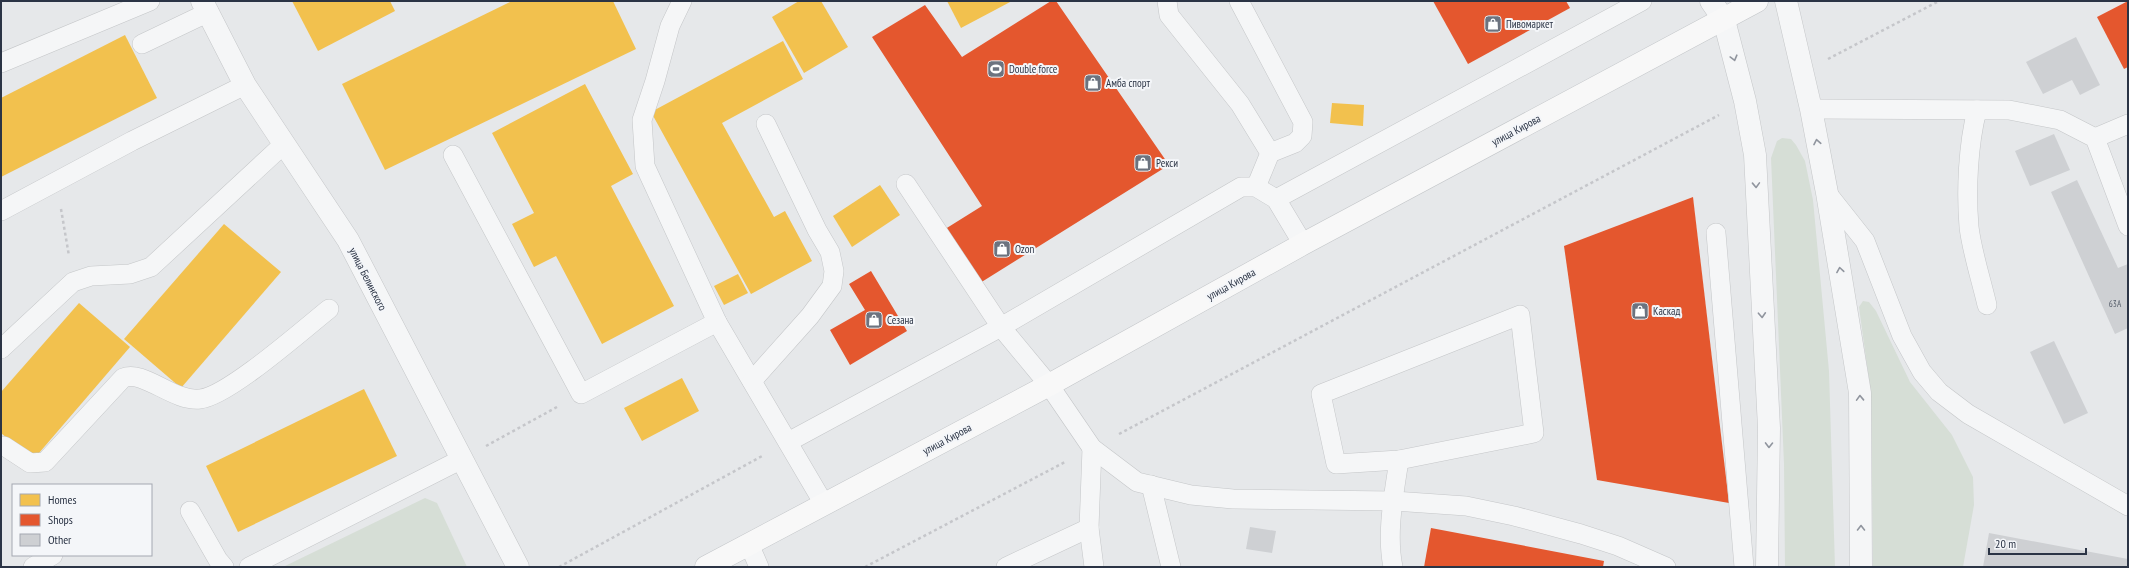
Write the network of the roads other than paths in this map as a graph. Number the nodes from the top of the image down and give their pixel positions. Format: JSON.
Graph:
{"nodes":[{"id":1,"x":150,"y":1,"type":"edge"},
{"id":2,"x":682,"y":1,"type":"edge"},
{"id":3,"x":1167,"y":1,"type":"edge"},
{"id":4,"x":1239,"y":1,"type":"edge"},
{"id":5,"x":1642,"y":1,"type":"edge"},
{"id":6,"x":1711,"y":1,"type":"edge"},
{"id":7,"x":1757,"y":1,"type":"edge"},
{"id":8,"x":1786,"y":1,"type":"edge"},
{"id":9,"x":205,"y":6,"type":"edge"},
{"id":10,"x":1724,"y":20,"type":"junction"},
{"id":11,"x":142,"y":44,"type":"dead end"},
{"id":12,"x":1,"y":63,"type":"edge"},
{"id":13,"x":245,"y":85,"type":"junction"},
{"id":14,"x":1811,"y":109,"type":"junction"},
{"id":15,"x":1978,"y":110,"type":"junction"},
{"id":16,"x":766,"y":124,"type":"dead end"},
{"id":17,"x":2128,"y":124,"type":"edge"},
{"id":18,"x":2095,"y":138,"type":"junction"},
{"id":19,"x":284,"y":144,"type":"junction"},
{"id":20,"x":1270,"y":153,"type":"junction"},
{"id":21,"x":454,"y":155,"type":"dead end"},
{"id":22,"x":906,"y":184,"type":"dead end"},
{"id":23,"x":1256,"y":187,"type":"junction"},
{"id":24,"x":1827,"y":193,"type":"junction"},
{"id":25,"x":1276,"y":198,"type":"junction"},
{"id":26,"x":1,"y":212,"type":"edge"},
{"id":27,"x":2128,"y":226,"type":"edge"},
{"id":28,"x":1716,"y":233,"type":"dead end"},
{"id":29,"x":1303,"y":244,"type":"junction"},
{"id":30,"x":1987,"y":305,"type":"dead end"},
{"id":31,"x":329,"y":309,"type":"dead end"},
{"id":32,"x":717,"y":322,"type":"junction"},
{"id":33,"x":1001,"y":328,"type":"junction"},
{"id":34,"x":1,"y":349,"type":"edge"},
{"id":35,"x":752,"y":381,"type":"junction"},
{"id":36,"x":1048,"y":385,"type":"junction"},
{"id":37,"x":788,"y":442,"type":"junction"},
{"id":38,"x":1,"y":446,"type":"edge"},
{"id":39,"x":1092,"y":448,"type":"junction"},
{"id":40,"x":462,"y":459,"type":"junction"},
{"id":41,"x":1399,"y":460,"type":"junction"},
{"id":42,"x":1151,"y":485,"type":"junction"},
{"id":43,"x":1394,"y":501,"type":"junction"},
{"id":44,"x":824,"y":504,"type":"junction"},
{"id":45,"x":2128,"y":506,"type":"edge"},
{"id":46,"x":190,"y":511,"type":"dead end"},
{"id":47,"x":1089,"y":528,"type":"junction"},
{"id":48,"x":749,"y":544,"type":"junction"},
{"id":49,"x":51,"y":556,"type":"edge"},
{"id":50,"x":33,"y":567,"type":"edge"},
{"id":51,"x":224,"y":567,"type":"edge"},
{"id":52,"x":249,"y":567,"type":"edge"},
{"id":53,"x":518,"y":567,"type":"edge"},
{"id":54,"x":706,"y":567,"type":"edge"},
{"id":55,"x":759,"y":567,"type":"edge"},
{"id":56,"x":1006,"y":567,"type":"edge"},
{"id":57,"x":1094,"y":567,"type":"edge"},
{"id":58,"x":1171,"y":567,"type":"edge"},
{"id":59,"x":1393,"y":567,"type":"edge"},
{"id":60,"x":1666,"y":567,"type":"edge"},
{"id":61,"x":1744,"y":567,"type":"edge"},
{"id":62,"x":1766,"y":567,"type":"edge"},
{"id":63,"x":1861,"y":567,"type":"edge"}],
"edges":[{"from":1,"to":12,"type":"lane"},
{"from":2,"to":32,"type":"lane"},
{"from":3,"to":20,"type":"lane"},
{"from":4,"to":20,"type":"lane"},
{"from":5,"to":25,"type":"lane"},
{"from":6,"to":10,"type":"street"},
{"from":7,"to":10,"type":"main road","name":"улица Кирова"},
{"from":8,"to":14,"type":"street"},
{"from":9,"to":11,"type":"lane"},
{"from":9,"to":13,"type":"street","name":"улица Белинского"},
{"from":10,"to":29,"type":"main road","name":"улица Кирова"},
{"from":10,"to":62,"type":"street","one_way":true},
{"from":13,"to":19,"type":"street","name":"улица Белинского"},
{"from":13,"to":26,"type":"lane"},
{"from":14,"to":15,"type":"lane"},
{"from":24,"to":14,"type":"street","one_way":true},
{"from":15,"to":18,"type":"lane"},
{"from":15,"to":30,"type":"lane"},
{"from":16,"to":35,"type":"lane"},
{"from":17,"to":18,"type":"lane"},
{"from":18,"to":27,"type":"lane"},
{"from":19,"to":34,"type":"lane"},
{"from":19,"to":40,"type":"street","name":"улица Белинского"},
{"from":20,"to":23,"type":"lane"},
{"from":21,"to":32,"type":"lane"},
{"from":22,"to":33,"type":"lane"},
{"from":23,"to":25,"type":"lane"},
{"from":23,"to":33,"type":"lane"},
{"from":24,"to":45,"type":"lane"},
{"from":63,"to":24,"type":"street","one_way":true},
{"from":25,"to":29,"type":"lane"},
{"from":28,"to":61,"type":"lane"},
{"from":29,"to":36,"type":"main road","name":"улица Кирова"},
{"from":31,"to":38,"type":"lane"},
{"from":32,"to":35,"type":"lane"},
{"from":33,"to":36,"type":"lane"},
{"from":33,"to":37,"type":"lane"},
{"from":35,"to":37,"type":"lane"},
{"from":36,"to":39,"type":"lane"},
{"from":36,"to":44,"type":"main road","name":"улица Кирова"},
{"from":37,"to":44,"type":"lane"},
{"from":39,"to":42,"type":"lane"},
{"from":39,"to":47,"type":"lane"},
{"from":40,"to":52,"type":"lane"},
{"from":40,"to":53,"type":"street","name":"улица Белинского"},
{"from":41,"to":41,"type":"lane"},
{"from":41,"to":43,"type":"lane"},
{"from":42,"to":43,"type":"lane"},
{"from":42,"to":58,"type":"lane"},
{"from":43,"to":59,"type":"lane"},
{"from":43,"to":60,"type":"lane"},
{"from":44,"to":48,"type":"main road","name":"улица Кирова"},
{"from":46,"to":51,"type":"lane"},
{"from":47,"to":56,"type":"lane"},
{"from":47,"to":57,"type":"lane"},
{"from":48,"to":54,"type":"main road","name":"улица Кирова"},
{"from":48,"to":55,"type":"lane"},
{"from":49,"to":50,"type":"lane"}]}
